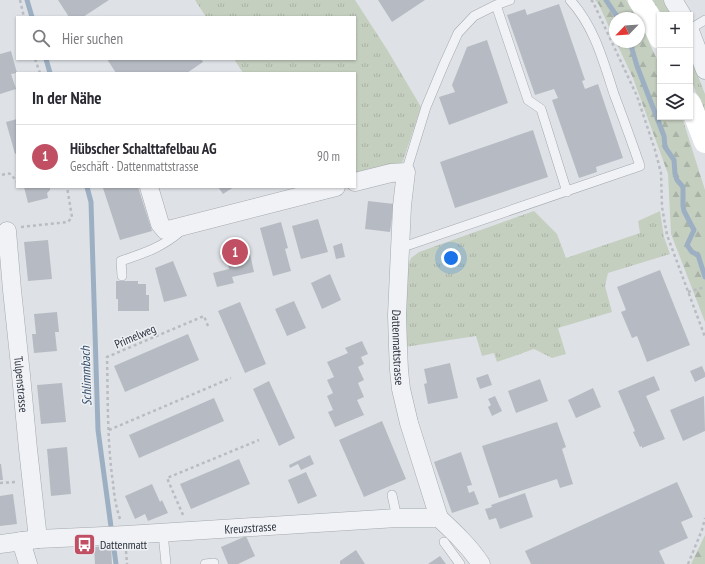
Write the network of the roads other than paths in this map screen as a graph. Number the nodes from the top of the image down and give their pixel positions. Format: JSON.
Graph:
{"nodes":[{"id":1,"x":510,"y":0,"type":"edge"},
{"id":2,"x":570,"y":0,"type":"edge"},
{"id":3,"x":639,"y":0,"type":"edge"},
{"id":4,"x":674,"y":0,"type":"edge"},
{"id":5,"x":496,"y":5,"type":"junction"},
{"id":6,"x":680,"y":12,"type":"edge"},
{"id":7,"x":705,"y":20,"type":"edge"},
{"id":8,"x":693,"y":28,"type":"edge"},
{"id":9,"x":657,"y":31,"type":"edge"},
{"id":10,"x":693,"y":38,"type":"edge"},
{"id":11,"x":705,"y":70,"type":"edge"},
{"id":12,"x":693,"y":111,"type":"edge"},
{"id":13,"x":705,"y":142,"type":"edge"},
{"id":14,"x":406,"y":172,"type":"junction"},
{"id":15,"x":356,"y":182,"type":"edge"},
{"id":16,"x":149,"y":188,"type":"edge"},
{"id":17,"x":332,"y":188,"type":"edge"},
{"id":18,"x":567,"y":192,"type":"junction"},
{"id":19,"x":189,"y":224,"type":"junction"},
{"id":20,"x":7,"y":231,"type":"road end"},
{"id":21,"x":400,"y":248,"type":"junction"},
{"id":22,"x":122,"y":276,"type":"dead end"},
{"id":23,"x":8,"y":324,"type":"edge"},
{"id":24,"x":392,"y":495,"type":"dead end"},
{"id":25,"x":397,"y":518,"type":"junction"},
{"id":26,"x":439,"y":518,"type":"junction"},
{"id":27,"x":163,"y":532,"type":"junction"},
{"id":28,"x":29,"y":540,"type":"junction"},
{"id":29,"x":444,"y":542,"type":"dead end"},
{"id":30,"x":0,"y":544,"type":"edge"},
{"id":31,"x":28,"y":564,"type":"edge"},
{"id":32,"x":166,"y":564,"type":"edge"},
{"id":33,"x":460,"y":564,"type":"edge"},
{"id":34,"x":481,"y":564,"type":"edge"}],
"edges":[{"from":1,"to":5,"type":"lane","name":"Dattenmattstrasse"},
{"from":2,"to":18,"type":"lane"},
{"from":3,"to":9,"type":"main road"},
{"from":4,"to":6,"type":"street"},
{"from":5,"to":14,"type":"lane","name":"Dattenmattstrasse"},
{"from":5,"to":18,"type":"lane"},
{"from":7,"to":8,"type":"lane"},
{"from":10,"to":11,"type":"street"},
{"from":12,"to":13,"type":"main road"},
{"from":14,"to":15,"type":"street"},
{"from":14,"to":21,"type":"street","name":"Dattenmattstrasse"},
{"from":16,"to":19,"type":"street"},
{"from":17,"to":19,"type":"street"},
{"from":18,"to":21,"type":"lane"},
{"from":19,"to":22,"type":"lane"},
{"from":20,"to":23,"type":"street","name":"Tulpenstrasse"},
{"from":21,"to":26,"type":"street","name":"Dattenmattstrasse"},
{"from":23,"to":28,"type":"street","name":"Tulpenstrasse"},
{"from":24,"to":25,"type":"lane"},
{"from":25,"to":26,"type":"street","name":"Kreuzstrasse"},
{"from":25,"to":27,"type":"street","name":"Kreuzstrasse"},
{"from":26,"to":34,"type":"street"},
{"from":27,"to":28,"type":"street","name":"Kreuzstrasse"},
{"from":27,"to":32,"type":"lane"},
{"from":28,"to":30,"type":"street","name":"Kreuzstrasse"},
{"from":28,"to":31,"type":"street","name":"Tulpenstrasse"},
{"from":29,"to":33,"type":"lane"}]}
